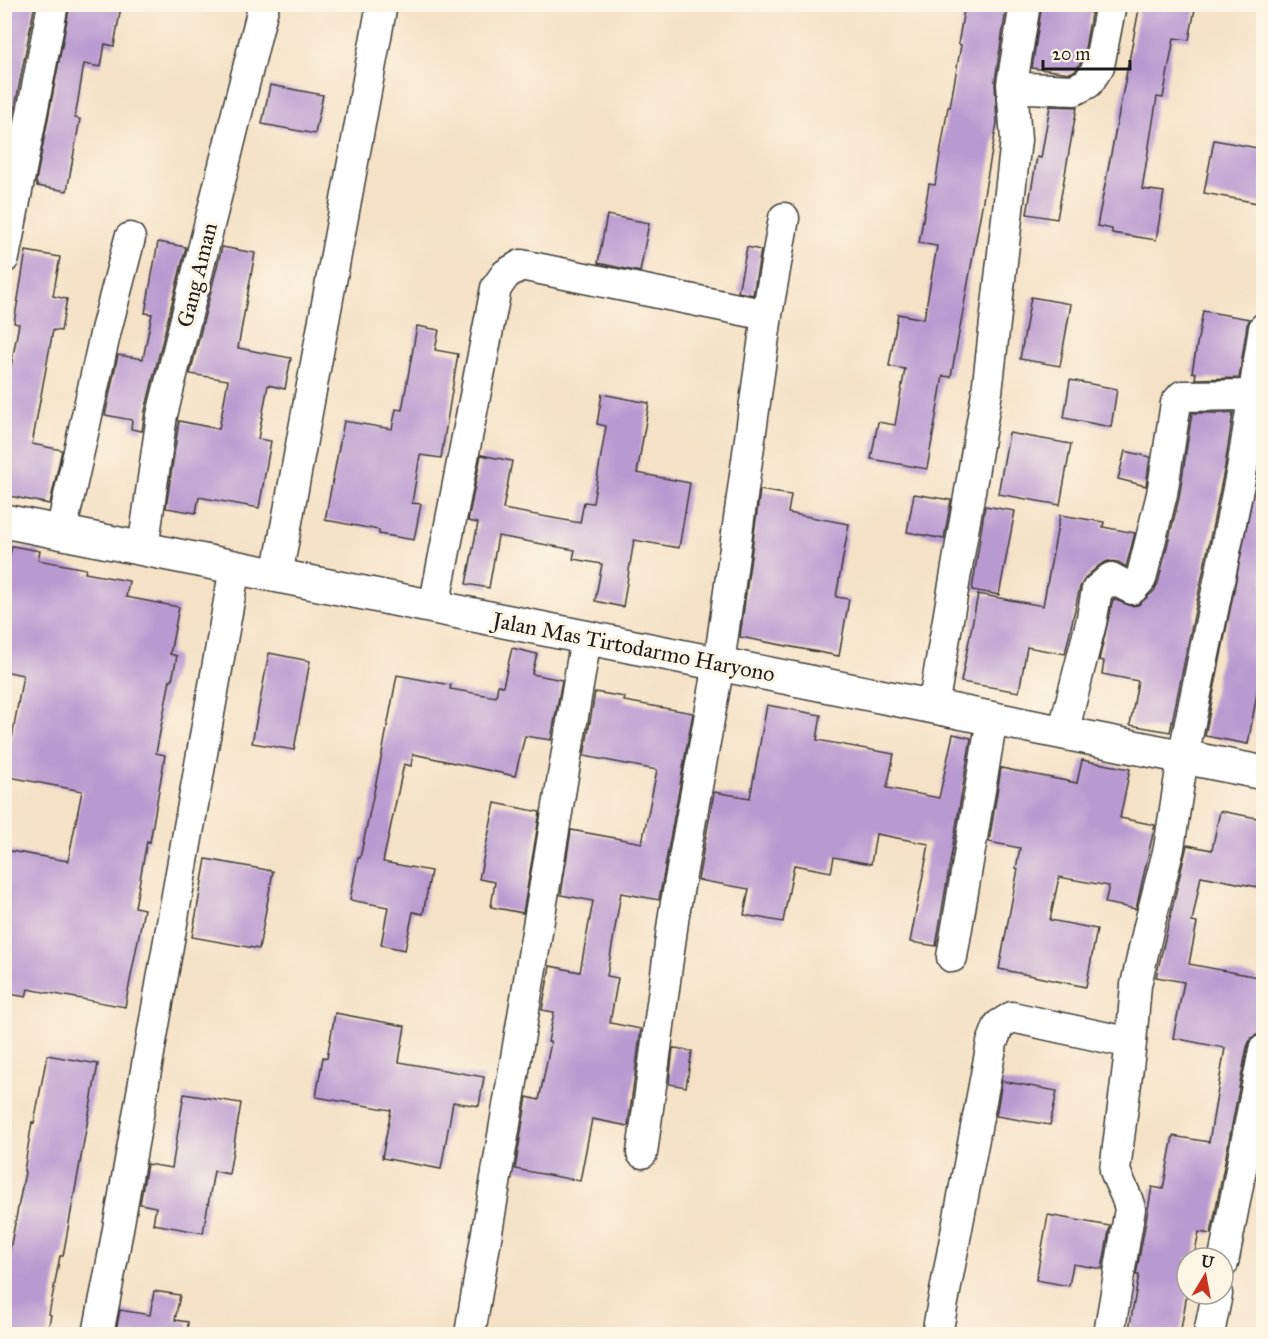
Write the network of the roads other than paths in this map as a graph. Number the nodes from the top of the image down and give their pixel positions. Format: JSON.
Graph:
{"nodes":[{"id":1,"x":53,"y":4,"type":"edge"},
{"id":2,"x":264,"y":4,"type":"edge"},
{"id":3,"x":382,"y":4,"type":"edge"},
{"id":4,"x":1025,"y":4,"type":"edge"},
{"id":5,"x":1111,"y":4,"type":"edge"},
{"id":6,"x":1012,"y":84,"type":"junction"},
{"id":7,"x":784,"y":218,"type":"dead end"},
{"id":8,"x":130,"y":238,"type":"dead end"},
{"id":9,"x":4,"y":258,"type":"edge"},
{"id":10,"x":767,"y":315,"type":"junction"},
{"id":11,"x":1263,"y":328,"type":"edge"},
{"id":12,"x":1252,"y":395,"type":"junction"},
{"id":13,"x":1252,"y":471,"type":"edge"},
{"id":14,"x":4,"y":521,"type":"edge"},
{"id":15,"x":61,"y":532,"type":"junction"},
{"id":16,"x":143,"y":549,"type":"junction"},
{"id":17,"x":235,"y":567,"type":"junction"},
{"id":18,"x":277,"y":576,"type":"junction"},
{"id":19,"x":434,"y":607,"type":"junction"},
{"id":20,"x":586,"y":638,"type":"junction"},
{"id":21,"x":718,"y":664,"type":"junction"},
{"id":22,"x":933,"y":707,"type":"junction"},
{"id":23,"x":992,"y":719,"type":"junction"},
{"id":24,"x":1063,"y":733,"type":"junction"},
{"id":25,"x":1183,"y":757,"type":"junction"},
{"id":26,"x":1263,"y":773,"type":"edge"},
{"id":27,"x":952,"y":957,"type":"dead end"},
{"id":28,"x":1131,"y":1043,"type":"junction"},
{"id":29,"x":1263,"y":1050,"type":"edge"},
{"id":30,"x":642,"y":1153,"type":"dead end"},
{"id":31,"x":1226,"y":1246,"type":"edge"},
{"id":32,"x":1215,"y":1306,"type":"edge"},
{"id":33,"x":98,"y":1335,"type":"edge"},
{"id":34,"x":470,"y":1335,"type":"edge"},
{"id":35,"x":937,"y":1335,"type":"edge"},
{"id":36,"x":1109,"y":1335,"type":"edge"},
{"id":37,"x":1209,"y":1335,"type":"edge"}],
"edges":[{"from":1,"to":9,"type":"street"},
{"from":2,"to":16,"type":"street","name":"Gang Aman"},
{"from":3,"to":18,"type":"street"},
{"from":4,"to":6,"type":"street"},
{"from":5,"to":6,"type":"street"},
{"from":6,"to":22,"type":"street"},
{"from":7,"to":10,"type":"street"},
{"from":8,"to":15,"type":"street"},
{"from":10,"to":19,"type":"street"},
{"from":10,"to":21,"type":"street"},
{"from":11,"to":12,"type":"street"},
{"from":12,"to":13,"type":"street"},
{"from":12,"to":24,"type":"street"},
{"from":13,"to":25,"type":"street"},
{"from":14,"to":15,"type":"street","name":"Jalan Mas Tirtodarmo Haryono"},
{"from":15,"to":16,"type":"street","name":"Jalan Mas Tirtodarmo Haryono"},
{"from":16,"to":17,"type":"street","name":"Jalan Mas Tirtodarmo Haryono"},
{"from":17,"to":18,"type":"street","name":"Jalan Mas Tirtodarmo Haryono"},
{"from":17,"to":33,"type":"street"},
{"from":18,"to":19,"type":"street","name":"Jalan Mas Tirtodarmo Haryono"},
{"from":19,"to":20,"type":"street","name":"Jalan Mas Tirtodarmo Haryono"},
{"from":20,"to":21,"type":"street","name":"Jalan Mas Tirtodarmo Haryono"},
{"from":20,"to":34,"type":"street"},
{"from":21,"to":22,"type":"street","name":"Jalan Mas Tirtodarmo Haryono"},
{"from":21,"to":30,"type":"street"},
{"from":22,"to":23,"type":"street","name":"Jalan Mas Tirtodarmo Haryono"},
{"from":23,"to":24,"type":"street","name":"Jalan Mas Tirtodarmo Haryono"},
{"from":23,"to":27,"type":"street"},
{"from":24,"to":25,"type":"street","name":"Jalan Mas Tirtodarmo Haryono"},
{"from":25,"to":26,"type":"street","name":"Jalan Mas Tirtodarmo Haryono"},
{"from":25,"to":28,"type":"street"},
{"from":28,"to":35,"type":"street"},
{"from":28,"to":36,"type":"street"},
{"from":29,"to":31,"type":"street"},
{"from":32,"to":37,"type":"street"}]}
